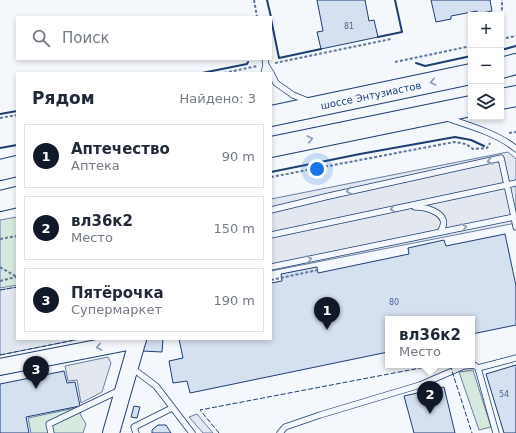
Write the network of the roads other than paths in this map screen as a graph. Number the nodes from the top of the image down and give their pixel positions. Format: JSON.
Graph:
{"nodes":[{"id":1,"x":266,"y":62,"type":"edge"},
{"id":2,"x":516,"y":64,"type":"edge"},
{"id":3,"x":504,"y":67,"type":"edge"},
{"id":4,"x":264,"y":72,"type":"edge"},
{"id":5,"x":271,"y":72,"type":"edge"},
{"id":6,"x":272,"y":75,"type":"edge"},
{"id":7,"x":468,"y":75,"type":"edge"},
{"id":8,"x":516,"y":96,"type":"edge"},
{"id":9,"x":504,"y":98,"type":"edge"},
{"id":10,"x":319,"y":106,"type":"junction"},
{"id":11,"x":468,"y":107,"type":"edge"},
{"id":12,"x":433,"y":114,"type":"junction"},
{"id":13,"x":272,"y":116,"type":"edge"},
{"id":14,"x":272,"y":147,"type":"edge"},
{"id":15,"x":516,"y":149,"type":"edge"},
{"id":16,"x":16,"y":166,"type":"edge"},
{"id":17,"x":0,"y":170,"type":"edge"},
{"id":18,"x":516,"y":183,"type":"edge"},
{"id":19,"x":507,"y":185,"type":"junction"},
{"id":20,"x":16,"y":197,"type":"edge"},
{"id":21,"x":0,"y":201,"type":"edge"},
{"id":22,"x":407,"y":206,"type":"junction"},
{"id":23,"x":272,"y":210,"type":"edge"},
{"id":24,"x":514,"y":217,"type":"junction"},
{"id":25,"x":516,"y":227,"type":"edge"},
{"id":26,"x":440,"y":232,"type":"junction"},
{"id":27,"x":272,"y":235,"type":"edge"},
{"id":28,"x":272,"y":267,"type":"edge"},
{"id":29,"x":133,"y":340,"type":"edge"},
{"id":30,"x":138,"y":340,"type":"edge"},
{"id":31,"x":516,"y":358,"type":"edge"},
{"id":32,"x":475,"y":366,"type":"edge"},
{"id":33,"x":0,"y":367,"type":"edge"},
{"id":34,"x":130,"y":367,"type":"junction"},
{"id":35,"x":460,"y":368,"type":"edge"},
{"id":36,"x":478,"y":368,"type":"junction"},
{"id":37,"x":124,"y":388,"type":"junction"},
{"id":38,"x":172,"y":408,"type":"junction"},
{"id":39,"x":51,"y":433,"type":"edge"},
{"id":40,"x":111,"y":433,"type":"edge"},
{"id":41,"x":136,"y":433,"type":"edge"},
{"id":42,"x":192,"y":433,"type":"edge"},
{"id":43,"x":280,"y":433,"type":"edge"},
{"id":44,"x":496,"y":433,"type":"edge"}],
"edges":[{"from":1,"to":4,"type":"lane"},
{"from":1,"to":5,"type":"lane"},
{"from":2,"to":3,"type":"highway"},
{"from":6,"to":10,"type":"lane"},
{"from":7,"to":10,"type":"highway","name":"шоссе Энтузиастов","one_way":true},
{"from":8,"to":9,"type":"highway"},
{"from":10,"to":13,"type":"highway","name":"шоссе Энтузиастов"},
{"from":11,"to":12,"type":"highway"},
{"from":14,"to":12,"type":"highway","one_way":true},
{"from":12,"to":15,"type":"lane"},
{"from":16,"to":17,"type":"highway"},
{"from":18,"to":19,"type":"lane"},
{"from":19,"to":22,"type":"lane"},
{"from":19,"to":23,"type":"lane","one_way":true},
{"from":19,"to":24,"type":"lane"},
{"from":20,"to":21,"type":"highway"},
{"from":22,"to":26,"type":"lane"},
{"from":22,"to":27,"type":"lane","one_way":true},
{"from":24,"to":25,"type":"lane"},
{"from":26,"to":24,"type":"lane","one_way":true},
{"from":28,"to":26,"type":"lane","one_way":true},
{"from":29,"to":33,"type":"street","one_way":true},
{"from":30,"to":34,"type":"street"},
{"from":31,"to":36,"type":"lane"},
{"from":32,"to":36,"type":"lane"},
{"from":34,"to":37,"type":"street"},
{"from":34,"to":38,"type":"lane"},
{"from":35,"to":43,"type":"lane"},
{"from":36,"to":44,"type":"lane"},
{"from":37,"to":39,"type":"lane"},
{"from":37,"to":40,"type":"street"},
{"from":38,"to":41,"type":"lane"},
{"from":38,"to":42,"type":"lane"}]}
